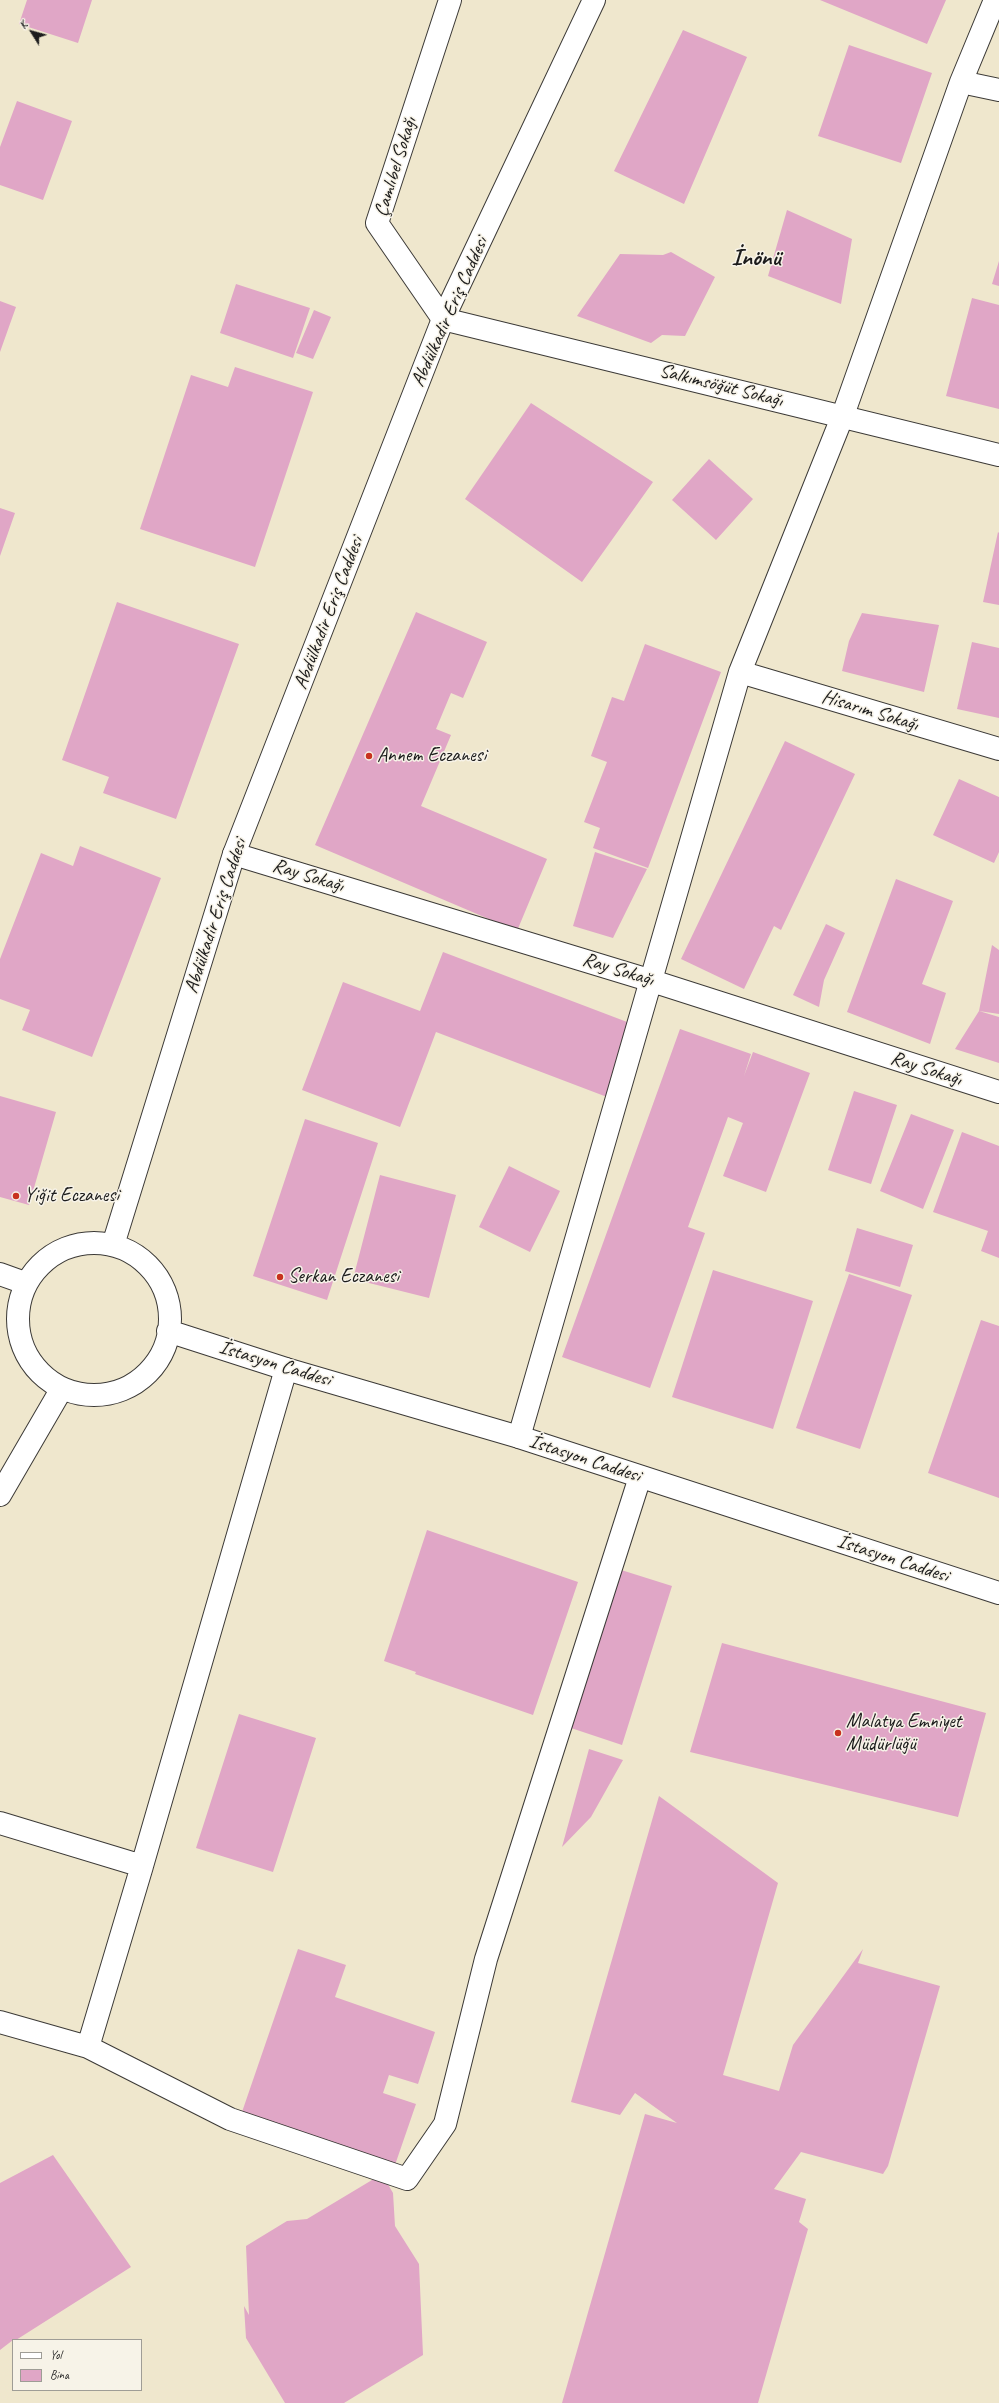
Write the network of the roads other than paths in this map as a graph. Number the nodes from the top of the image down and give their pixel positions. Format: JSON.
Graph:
{"nodes":[{"id":1,"x":450,"y":0,"type":"edge"},
{"id":2,"x":594,"y":0,"type":"edge"},
{"id":3,"x":995,"y":0,"type":"edge"},
{"id":4,"x":961,"y":82,"type":"junction"},
{"id":5,"x":999,"y":90,"type":"edge"},
{"id":6,"x":443,"y":319,"type":"junction"},
{"id":7,"x":843,"y":415,"type":"junction"},
{"id":8,"x":999,"y":455,"type":"edge"},
{"id":9,"x":740,"y":672,"type":"junction"},
{"id":10,"x":999,"y":749,"type":"edge"},
{"id":11,"x":234,"y":854,"type":"junction"},
{"id":12,"x":652,"y":981,"type":"junction"},
{"id":13,"x":999,"y":1092,"type":"edge"},
{"id":14,"x":113,"y":1245,"type":"junction"},
{"id":15,"x":0,"y":1274,"type":"edge"},
{"id":16,"x":25,"y":1283,"type":"junction"},
{"id":17,"x":168,"y":1331,"type":"junction"},
{"id":18,"x":286,"y":1369,"type":"junction"},
{"id":19,"x":62,"y":1390,"type":"junction"},
{"id":20,"x":519,"y":1437,"type":"junction"},
{"id":21,"x":640,"y":1477,"type":"junction"},
{"id":22,"x":0,"y":1495,"type":"edge"},
{"id":23,"x":999,"y":1593,"type":"edge"},
{"id":24,"x":0,"y":1823,"type":"edge"},
{"id":25,"x":142,"y":1866,"type":"junction"},
{"id":26,"x":0,"y":2022,"type":"edge"},
{"id":27,"x":88,"y":2047,"type":"junction"}],
"edges":[{"from":1,"to":6,"type":"street","name":"Çamlıbel Sokağı"},
{"from":2,"to":6,"type":"street","name":"Abdülkadir Eriş Caddesi"},
{"from":3,"to":4,"type":"street"},
{"from":4,"to":5,"type":"street"},
{"from":4,"to":7,"type":"street"},
{"from":6,"to":7,"type":"street","name":"Salkımsöğüt Sokağı"},
{"from":6,"to":11,"type":"street","name":"Abdülkadir Eriş Caddesi"},
{"from":7,"to":8,"type":"street","name":"Salkımsöğüt Sokağı"},
{"from":7,"to":9,"type":"street"},
{"from":9,"to":10,"type":"street","name":"Hisarım Sokağı"},
{"from":9,"to":12,"type":"street"},
{"from":11,"to":12,"type":"street","name":"Ray Sokağı"},
{"from":11,"to":14,"type":"street","name":"Abdülkadir Eriş Caddesi"},
{"from":12,"to":13,"type":"street","name":"Ray Sokağı"},
{"from":12,"to":20,"type":"street"},
{"from":14,"to":16,"type":"street"},
{"from":14,"to":17,"type":"street"},
{"from":15,"to":16,"type":"street"},
{"from":16,"to":19,"type":"street"},
{"from":17,"to":18,"type":"street","name":"İstasyon Caddesi"},
{"from":17,"to":19,"type":"street"},
{"from":18,"to":20,"type":"street","name":"İstasyon Caddesi"},
{"from":18,"to":25,"type":"street"},
{"from":19,"to":22,"type":"street"},
{"from":20,"to":21,"type":"street","name":"İstasyon Caddesi"},
{"from":21,"to":23,"type":"street","name":"İstasyon Caddesi"},
{"from":21,"to":27,"type":"street"},
{"from":24,"to":25,"type":"street"},
{"from":25,"to":27,"type":"street"},
{"from":26,"to":27,"type":"street"}]}
